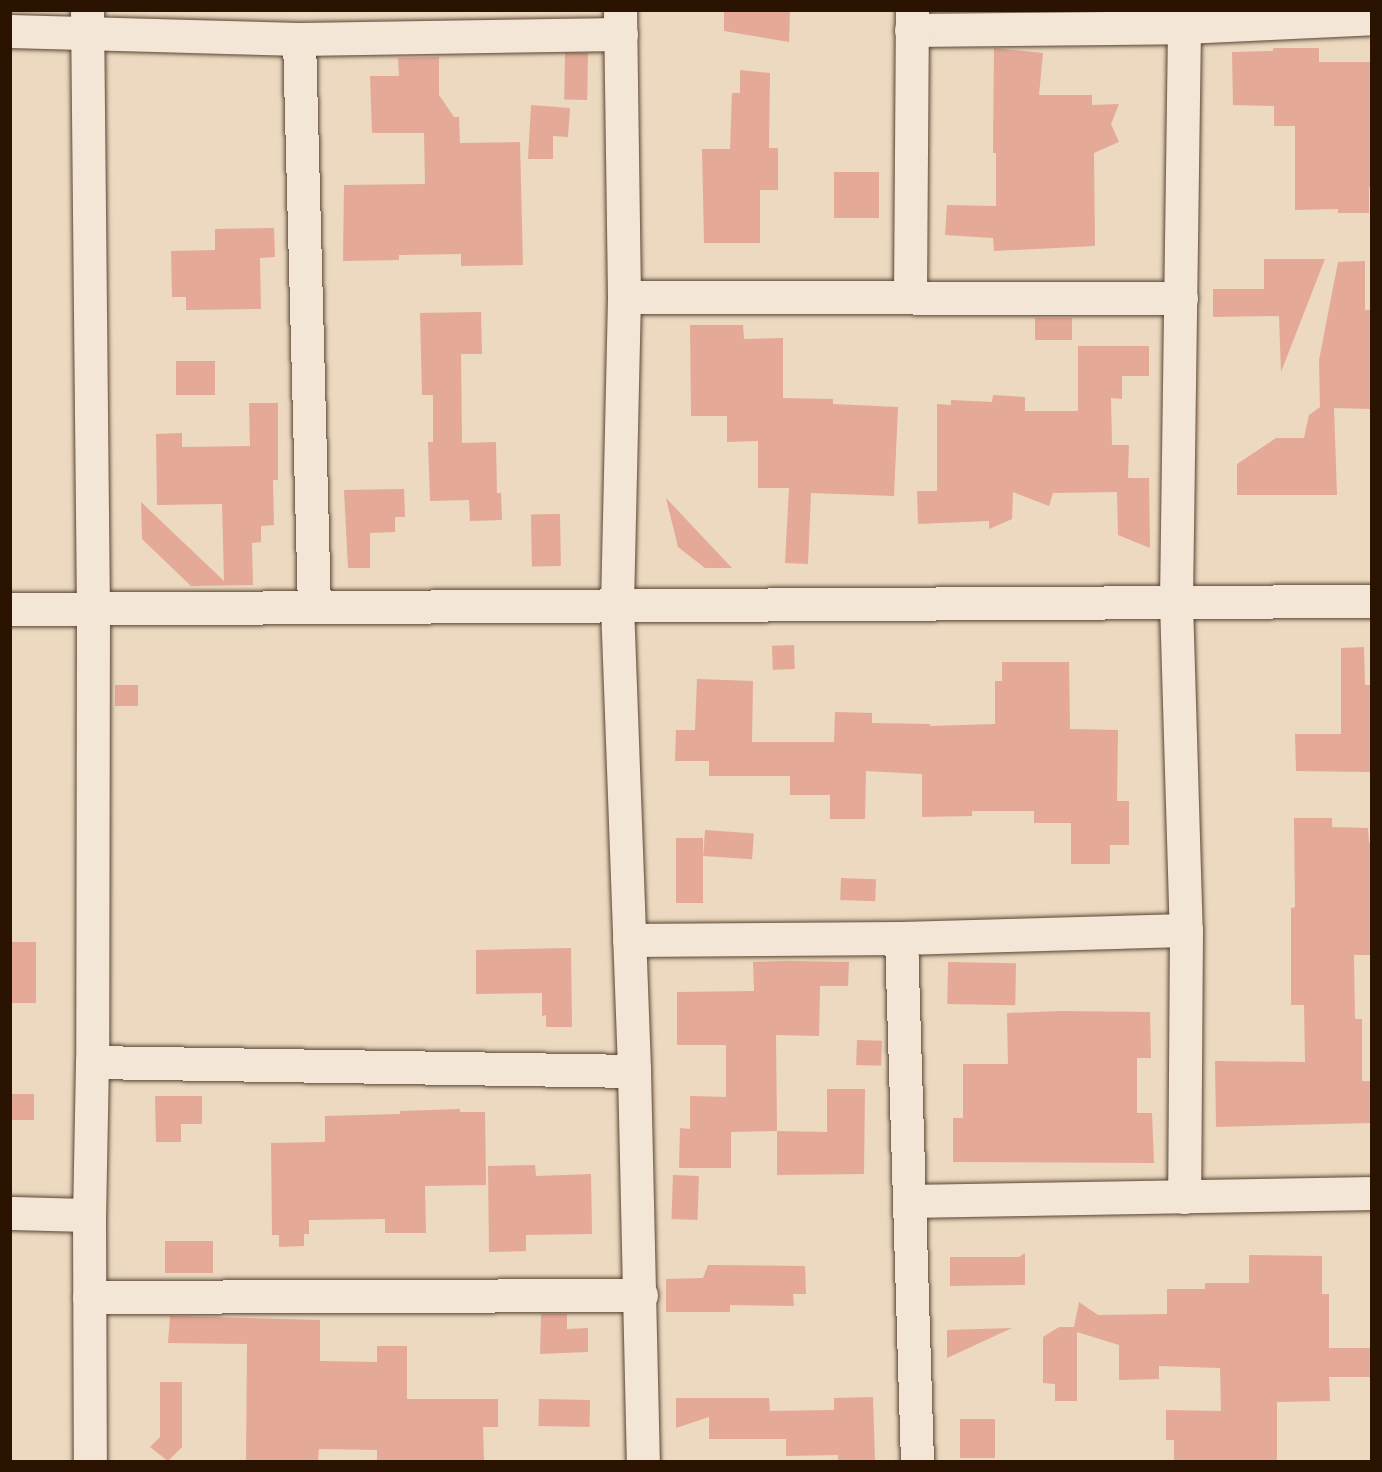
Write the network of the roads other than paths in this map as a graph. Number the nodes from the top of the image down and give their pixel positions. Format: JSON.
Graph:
{"nodes":[{"id":1,"x":1371,"y":18,"type":"edge"},
{"id":2,"x":911,"y":20,"type":"edge"},
{"id":3,"x":87,"y":21,"type":"edge"},
{"id":4,"x":621,"y":22,"type":"edge"},
{"id":5,"x":1184,"y":27,"type":"junction"},
{"id":6,"x":10,"y":31,"type":"edge"},
{"id":7,"x":299,"y":39,"type":"junction"},
{"id":8,"x":910,"y":295,"type":"junction"},
{"id":9,"x":624,"y":297,"type":"junction"},
{"id":10,"x":1181,"y":298,"type":"junction"},
{"id":11,"x":1371,"y":601,"type":"edge"},
{"id":12,"x":1176,"y":602,"type":"junction"},
{"id":13,"x":617,"y":605,"type":"junction"},
{"id":14,"x":314,"y":607,"type":"junction"},
{"id":15,"x":93,"y":608,"type":"junction"},
{"id":16,"x":10,"y":609,"type":"edge"},
{"id":17,"x":1186,"y":930,"type":"junction"},
{"id":18,"x":901,"y":938,"type":"junction"},
{"id":19,"x":629,"y":940,"type":"junction"},
{"id":20,"x":93,"y":1062,"type":"junction"},
{"id":21,"x":634,"y":1071,"type":"junction"},
{"id":22,"x":1371,"y":1193,"type":"edge"},
{"id":23,"x":1184,"y":1197,"type":"junction"},
{"id":24,"x":910,"y":1201,"type":"junction"},
{"id":25,"x":10,"y":1213,"type":"edge"},
{"id":26,"x":89,"y":1215,"type":"junction"},
{"id":27,"x":640,"y":1294,"type":"junction"},
{"id":28,"x":89,"y":1297,"type":"junction"},
{"id":29,"x":90,"y":1461,"type":"edge"},
{"id":30,"x":643,"y":1461,"type":"edge"},
{"id":31,"x":917,"y":1461,"type":"edge"}],
"edges":[{"from":1,"to":5,"type":"street"},
{"from":2,"to":5,"type":"street"},
{"from":2,"to":8,"type":"street"},
{"from":3,"to":6,"type":"street"},
{"from":3,"to":7,"type":"street"},
{"from":3,"to":15,"type":"street"},
{"from":4,"to":7,"type":"street"},
{"from":4,"to":9,"type":"street"},
{"from":5,"to":10,"type":"street"},
{"from":7,"to":14,"type":"street"},
{"from":8,"to":9,"type":"street"},
{"from":8,"to":10,"type":"street"},
{"from":9,"to":13,"type":"street"},
{"from":10,"to":12,"type":"street"},
{"from":11,"to":12,"type":"street"},
{"from":12,"to":13,"type":"street"},
{"from":12,"to":17,"type":"street"},
{"from":13,"to":14,"type":"street"},
{"from":13,"to":19,"type":"street"},
{"from":14,"to":15,"type":"street"},
{"from":15,"to":16,"type":"street"},
{"from":15,"to":20,"type":"street"},
{"from":17,"to":18,"type":"street"},
{"from":17,"to":23,"type":"street"},
{"from":18,"to":19,"type":"street"},
{"from":18,"to":24,"type":"street"},
{"from":19,"to":21,"type":"street"},
{"from":20,"to":21,"type":"street"},
{"from":20,"to":26,"type":"street"},
{"from":21,"to":27,"type":"street"},
{"from":22,"to":23,"type":"street"},
{"from":23,"to":24,"type":"street"},
{"from":24,"to":31,"type":"street"},
{"from":25,"to":26,"type":"street"},
{"from":26,"to":28,"type":"street"},
{"from":27,"to":28,"type":"street"},
{"from":27,"to":30,"type":"street"},
{"from":28,"to":29,"type":"street"}]}
